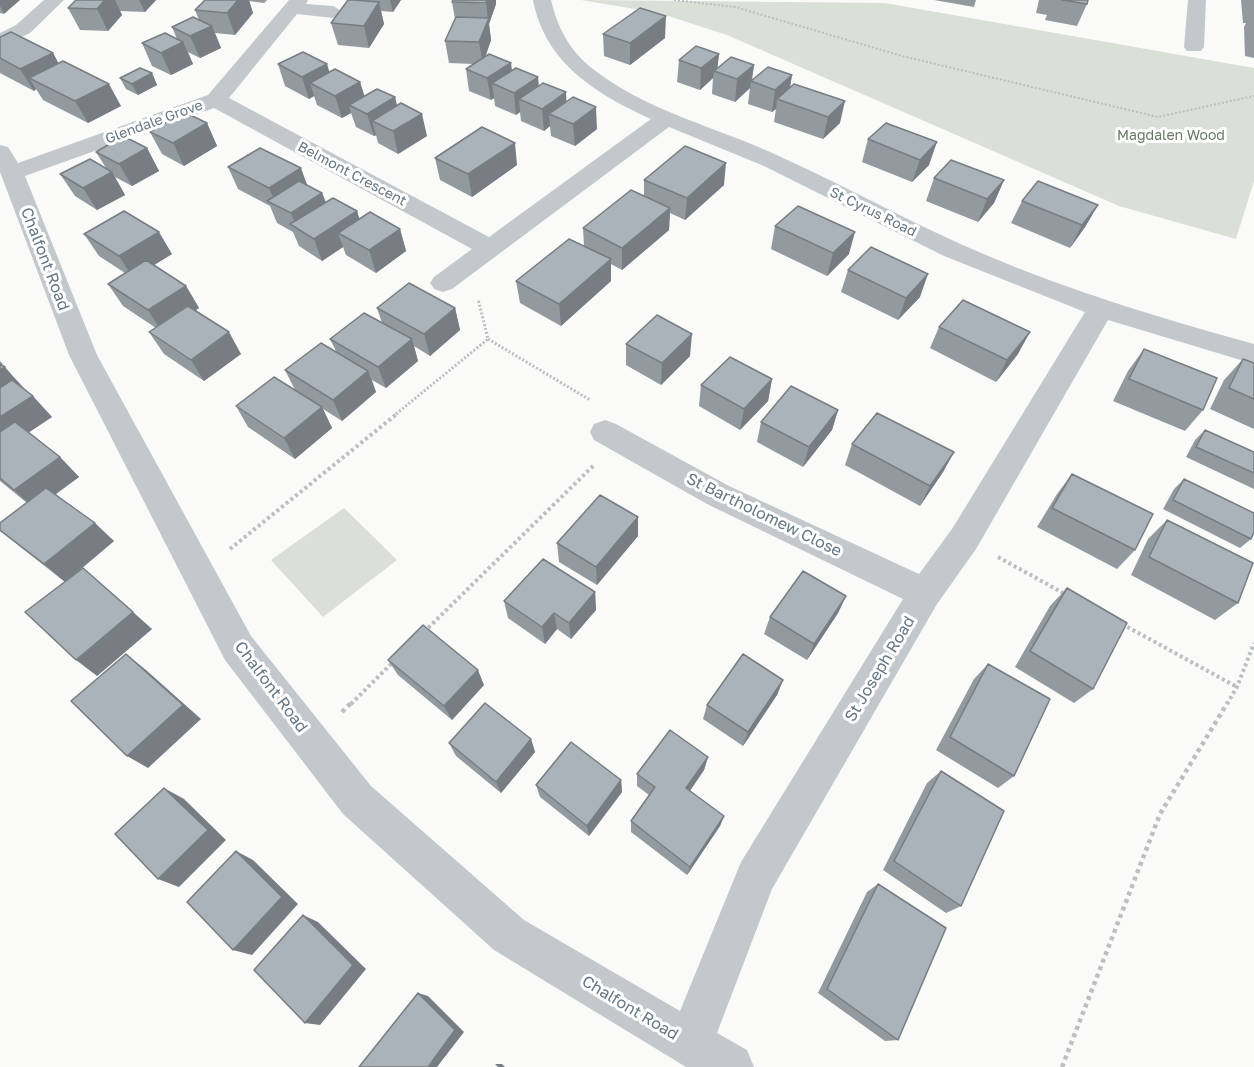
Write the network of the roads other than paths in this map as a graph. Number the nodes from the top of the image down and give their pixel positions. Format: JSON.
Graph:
{"nodes":[{"id":1,"x":55,"y":0,"type":"edge"},
{"id":2,"x":542,"y":0,"type":"edge"},
{"id":3,"x":1197,"y":0,"type":"edge"},
{"id":4,"x":296,"y":4,"type":"edge"},
{"id":5,"x":333,"y":12,"type":"dead end"},
{"id":6,"x":0,"y":41,"type":"edge"},
{"id":7,"x":1194,"y":47,"type":"dead end"},
{"id":8,"x":216,"y":100,"type":"junction"},
{"id":9,"x":668,"y":117,"type":"junction"},
{"id":10,"x":6,"y":163,"type":"edge"},
{"id":11,"x":489,"y":247,"type":"junction"},
{"id":12,"x":442,"y":283,"type":"dead end"},
{"id":13,"x":1101,"y":308,"type":"junction"},
{"id":14,"x":1254,"y":354,"type":"edge"},
{"id":15,"x":612,"y":436,"type":"road end"},
{"id":16,"x":925,"y":593,"type":"junction"},
{"id":17,"x":690,"y":1044,"type":"junction"},
{"id":18,"x":730,"y":1067,"type":"edge"}],
"edges":[{"from":1,"to":6,"type":"street"},
{"from":2,"to":9,"type":"street","name":"St Cyrus Road"},
{"from":3,"to":7,"type":"street"},
{"from":4,"to":5,"type":"street","name":"Glendale Grove"},
{"from":4,"to":8,"type":"street","name":"Glendale Grove"},
{"from":8,"to":10,"type":"street","name":"Glendale Grove"},
{"from":8,"to":11,"type":"street","name":"Belmont Crescent"},
{"from":9,"to":11,"type":"street"},
{"from":9,"to":13,"type":"street","name":"St Cyrus Road"},
{"from":10,"to":17,"type":"street","name":"Chalfont Road"},
{"from":11,"to":12,"type":"street"},
{"from":13,"to":14,"type":"street","name":"St Cyrus Road"},
{"from":13,"to":16,"type":"street","name":"St Joseph Road"},
{"from":15,"to":16,"type":"street","name":"St Bartholomew Close"},
{"from":16,"to":17,"type":"street","name":"St Joseph Road"},
{"from":17,"to":18,"type":"street","name":"Chalfont Road"}]}
